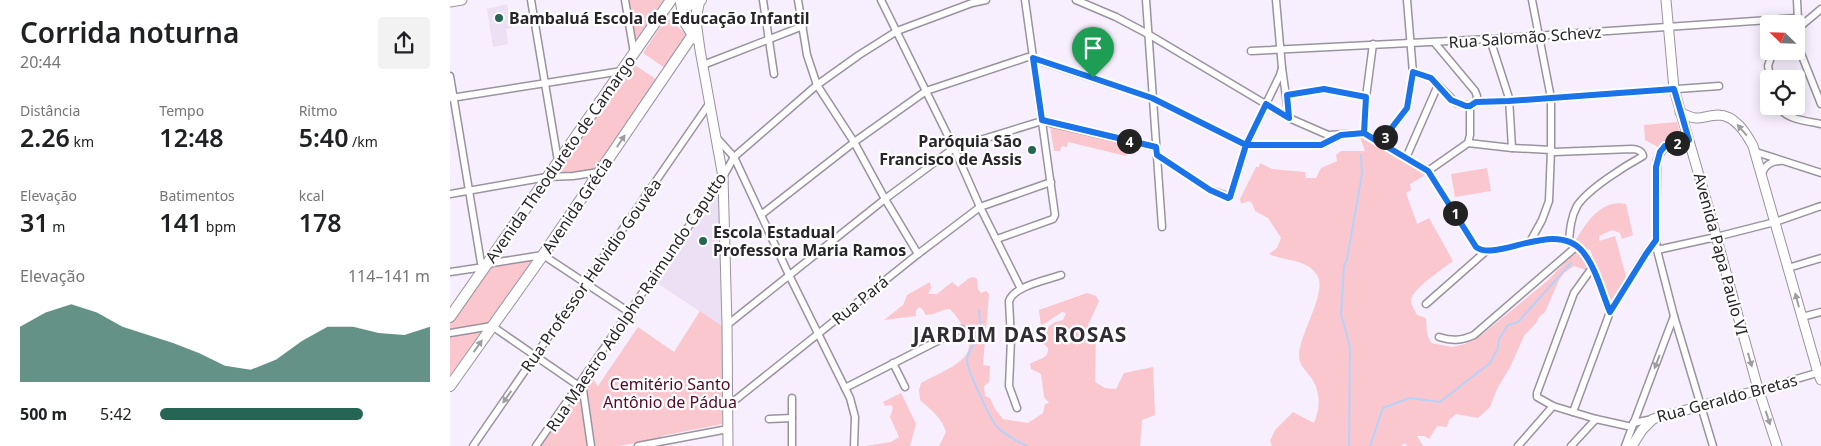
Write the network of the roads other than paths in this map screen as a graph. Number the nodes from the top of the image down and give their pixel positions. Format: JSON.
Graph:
{"nodes":[{"id":1,"x":462,"y":0,"type":"edge"},
{"id":2,"x":530,"y":0,"type":"edge"},
{"id":3,"x":625,"y":0,"type":"edge"},
{"id":4,"x":671,"y":0,"type":"edge"},
{"id":5,"x":681,"y":0,"type":"edge"},
{"id":6,"x":763,"y":0,"type":"edge"},
{"id":7,"x":798,"y":0,"type":"edge"},
{"id":8,"x":881,"y":0,"type":"edge"},
{"id":9,"x":986,"y":0,"type":"edge"},
{"id":10,"x":1025,"y":0,"type":"edge"},
{"id":11,"x":1076,"y":0,"type":"edge"},
{"id":12,"x":1146,"y":0,"type":"edge"},
{"id":13,"x":1276,"y":0,"type":"edge"},
{"id":14,"x":1406,"y":0,"type":"edge"},
{"id":15,"x":1532,"y":0,"type":"edge"},
{"id":16,"x":1666,"y":0,"type":"edge"},
{"id":17,"x":1797,"y":0,"type":"edge"},
{"id":18,"x":700,"y":1,"type":"edge"},
{"id":19,"x":450,"y":2,"type":"edge"},
{"id":20,"x":1821,"y":9,"type":"edge"},
{"id":21,"x":1798,"y":15,"type":"edge"},
{"id":22,"x":1760,"y":21,"type":"edge"},
{"id":23,"x":1805,"y":22,"type":"edge"},
{"id":24,"x":802,"y":26,"type":"junction"},
{"id":25,"x":1668,"y":27,"type":"junction"},
{"id":26,"x":897,"y":31,"type":"junction"},
{"id":27,"x":1148,"y":34,"type":"junction"},
{"id":28,"x":1538,"y":36,"type":"junction"},
{"id":29,"x":770,"y":38,"type":"junction"},
{"id":30,"x":696,"y":39,"type":"junction"},
{"id":31,"x":1490,"y":39,"type":"junction"},
{"id":32,"x":1410,"y":42,"type":"junction"},
{"id":33,"x":1434,"y":42,"type":"junction"},
{"id":34,"x":1373,"y":44,"type":"junction"},
{"id":35,"x":1280,"y":49,"type":"junction"},
{"id":36,"x":1251,"y":51,"type":"dead end"},
{"id":37,"x":634,"y":54,"type":"junction"},
{"id":38,"x":1033,"y":58,"type":"junction"},
{"id":39,"x":1804,"y":60,"type":"edge"},
{"id":40,"x":703,"y":65,"type":"junction"},
{"id":41,"x":1282,"y":68,"type":"junction"},
{"id":42,"x":623,"y":70,"type":"junction"},
{"id":43,"x":1413,"y":72,"type":"junction"},
{"id":44,"x":774,"y":74,"type":"dead end"},
{"id":45,"x":450,"y":76,"type":"edge"},
{"id":46,"x":546,"y":83,"type":"junction"},
{"id":47,"x":817,"y":85,"type":"junction"},
{"id":48,"x":1438,"y":85,"type":"junction"},
{"id":49,"x":1719,"y":86,"type":"dead end"},
{"id":50,"x":1674,"y":89,"type":"junction"},
{"id":51,"x":926,"y":91,"type":"junction"},
{"id":52,"x":1287,"y":95,"type":"junction"},
{"id":53,"x":1366,"y":97,"type":"junction"},
{"id":54,"x":452,"y":98,"type":"edge"},
{"id":55,"x":1152,"y":98,"type":"junction"},
{"id":56,"x":1551,"y":98,"type":"junction"},
{"id":57,"x":1509,"y":101,"type":"junction"},
{"id":58,"x":709,"y":104,"type":"junction"},
{"id":59,"x":1266,"y":104,"type":"junction"},
{"id":60,"x":1473,"y":104,"type":"junction"},
{"id":61,"x":1821,"y":104,"type":"edge"},
{"id":62,"x":1680,"y":112,"type":"junction"},
{"id":63,"x":1786,"y":115,"type":"edge"},
{"id":64,"x":1289,"y":118,"type":"junction"},
{"id":65,"x":1698,"y":119,"type":"junction"},
{"id":66,"x":1042,"y":120,"type":"junction"},
{"id":67,"x":1821,"y":124,"type":"edge"},
{"id":68,"x":1364,"y":133,"type":"junction"},
{"id":69,"x":1341,"y":135,"type":"junction"},
{"id":70,"x":716,"y":137,"type":"junction"},
{"id":71,"x":1689,"y":140,"type":"junction"},
{"id":72,"x":854,"y":142,"type":"junction"},
{"id":73,"x":1380,"y":143,"type":"junction"},
{"id":74,"x":1468,"y":143,"type":"junction"},
{"id":75,"x":1246,"y":145,"type":"junction"},
{"id":76,"x":1156,"y":147,"type":"junction"},
{"id":77,"x":954,"y":148,"type":"junction"},
{"id":78,"x":1512,"y":148,"type":"junction"},
{"id":79,"x":1551,"y":150,"type":"junction"},
{"id":80,"x":1756,"y":152,"type":"junction"},
{"id":81,"x":1157,"y":155,"type":"junction"},
{"id":82,"x":734,"y":157,"type":"junction"},
{"id":83,"x":1406,"y":158,"type":"junction"},
{"id":84,"x":558,"y":161,"type":"junction"},
{"id":85,"x":1783,"y":161,"type":"junction"},
{"id":86,"x":1428,"y":171,"type":"junction"},
{"id":87,"x":600,"y":172,"type":"junction"},
{"id":88,"x":1821,"y":173,"type":"edge"},
{"id":89,"x":1762,"y":174,"type":"junction"},
{"id":90,"x":547,"y":177,"type":"junction"},
{"id":91,"x":723,"y":177,"type":"junction"},
{"id":92,"x":1051,"y":182,"type":"junction"},
{"id":93,"x":469,"y":191,"type":"junction"},
{"id":94,"x":450,"y":194,"type":"edge"},
{"id":95,"x":885,"y":199,"type":"junction"},
{"id":96,"x":1821,"y":206,"type":"edge"},
{"id":97,"x":980,"y":207,"type":"junction"},
{"id":98,"x":761,"y":215,"type":"junction"},
{"id":99,"x":1775,"y":222,"type":"junction"},
{"id":100,"x":1162,"y":227,"type":"dead end"},
{"id":101,"x":1716,"y":237,"type":"junction"},
{"id":102,"x":997,"y":239,"type":"junction"},
{"id":103,"x":1531,"y":240,"type":"junction"},
{"id":104,"x":1569,"y":241,"type":"junction"},
{"id":105,"x":1656,"y":241,"type":"junction"},
{"id":106,"x":1577,"y":246,"type":"junction"},
{"id":107,"x":1657,"y":250,"type":"junction"},
{"id":108,"x":1484,"y":252,"type":"junction"},
{"id":109,"x":918,"y":254,"type":"junction"},
{"id":110,"x":544,"y":255,"type":"junction"},
{"id":111,"x":1821,"y":258,"type":"edge"},
{"id":112,"x":484,"y":267,"type":"junction"},
{"id":113,"x":1592,"y":268,"type":"junction"},
{"id":114,"x":1788,"y":268,"type":"junction"},
{"id":115,"x":450,"y":272,"type":"edge"},
{"id":116,"x":1061,"y":274,"type":"dead end"},
{"id":117,"x":789,"y":275,"type":"junction"},
{"id":118,"x":586,"y":282,"type":"junction"},
{"id":119,"x":1021,"y":289,"type":"junction"},
{"id":120,"x":1426,"y":304,"type":"dead end"},
{"id":121,"x":628,"y":312,"type":"junction"},
{"id":122,"x":1610,"y":312,"type":"junction"},
{"id":123,"x":1821,"y":312,"type":"edge"},
{"id":124,"x":1674,"y":316,"type":"junction"},
{"id":125,"x":450,"y":318,"type":"edge"},
{"id":126,"x":1802,"y":318,"type":"junction"},
{"id":127,"x":728,"y":325,"type":"junction"},
{"id":128,"x":492,"y":326,"type":"junction"},
{"id":129,"x":961,"y":329,"type":"dead end"},
{"id":130,"x":450,"y":333,"type":"edge"},
{"id":131,"x":818,"y":334,"type":"junction"},
{"id":132,"x":1439,"y":337,"type":"dead end"},
{"id":133,"x":535,"y":356,"type":"junction"},
{"id":134,"x":894,"y":363,"type":"junction"},
{"id":135,"x":1820,"y":375,"type":"edge"},
{"id":136,"x":450,"y":386,"type":"edge"},
{"id":137,"x":579,"y":386,"type":"junction"},
{"id":138,"x":905,"y":387,"type":"dead end"},
{"id":139,"x":845,"y":388,"type":"junction"},
{"id":140,"x":1759,"y":390,"type":"junction"},
{"id":141,"x":792,"y":398,"type":"dead end"},
{"id":142,"x":729,"y":405,"type":"junction"},
{"id":143,"x":1553,"y":406,"type":"junction"},
{"id":144,"x":1701,"y":406,"type":"junction"},
{"id":145,"x":1018,"y":408,"type":"dead end"},
{"id":146,"x":1573,"y":412,"type":"junction"},
{"id":147,"x":770,"y":418,"type":"dead end"},
{"id":148,"x":792,"y":418,"type":"junction"},
{"id":149,"x":1596,"y":419,"type":"junction"},
{"id":150,"x":1653,"y":419,"type":"junction"},
{"id":151,"x":1633,"y":425,"type":"junction"},
{"id":152,"x":728,"y":429,"type":"junction"},
{"id":153,"x":1642,"y":430,"type":"junction"},
{"id":154,"x":473,"y":446,"type":"edge"},
{"id":155,"x":536,"y":446,"type":"edge"},
{"id":156,"x":591,"y":446,"type":"edge"},
{"id":157,"x":638,"y":446,"type":"edge"},
{"id":158,"x":728,"y":446,"type":"edge"},
{"id":159,"x":792,"y":446,"type":"edge"},
{"id":160,"x":854,"y":446,"type":"edge"},
{"id":161,"x":1518,"y":446,"type":"edge"},
{"id":162,"x":1571,"y":446,"type":"edge"},
{"id":163,"x":1625,"y":446,"type":"edge"},
{"id":164,"x":1632,"y":446,"type":"edge"},
{"id":165,"x":1713,"y":446,"type":"edge"},
{"id":166,"x":1777,"y":446,"type":"edge"}],
"edges":[{"from":1,"to":19,"type":"main road"},
{"from":2,"to":46,"type":"street"},
{"from":3,"to":37,"type":"street"},
{"from":4,"to":37,"type":"main road","name":"Avenida Theodureto de Camargo"},
{"from":5,"to":18,"type":"main road"},
{"from":5,"to":30,"type":"main road"},
{"from":6,"to":29,"type":"street"},
{"from":7,"to":24,"type":"street"},
{"from":8,"to":26,"type":"street"},
{"from":9,"to":26,"type":"street"},
{"from":10,"to":38,"type":"street"},
{"from":11,"to":27,"type":"street"},
{"from":12,"to":27,"type":"street"},
{"from":13,"to":35,"type":"street"},
{"from":14,"to":32,"type":"street"},
{"from":15,"to":28,"type":"street"},
{"from":16,"to":25,"type":"main road","name":"Avenida Papa Paulo VI"},
{"from":17,"to":21,"type":"street"},
{"from":18,"to":30,"type":"main road","name":"Avenida Grécia"},
{"from":20,"to":23,"type":"street"},
{"from":22,"to":25,"type":"street","name":"Rua Salomão Schevz"},
{"from":24,"to":29,"type":"street"},
{"from":24,"to":47,"type":"street"},
{"from":25,"to":28,"type":"street","name":"Rua Salomão Schevz"},
{"from":25,"to":50,"type":"main road","name":"Avenida Papa Paulo VI"},
{"from":26,"to":47,"type":"street"},
{"from":26,"to":51,"type":"street"},
{"from":27,"to":55,"type":"street"},
{"from":27,"to":59,"type":"street"},
{"from":28,"to":31,"type":"street","name":"Rua Salomão Schevz"},
{"from":28,"to":56,"type":"street"},
{"from":29,"to":40,"type":"street"},
{"from":29,"to":44,"type":"street"},
{"from":30,"to":40,"type":"main road"},
{"from":87,"to":30,"type":"main road","name":"Avenida Grécia","one_way":true},
{"from":31,"to":33,"type":"street","name":"Rua Salomão Schevz"},
{"from":31,"to":57,"type":"street"},
{"from":32,"to":33,"type":"street","name":"Rua Salomão Schevz"},
{"from":32,"to":34,"type":"street","name":"Rua Salomão Schevz"},
{"from":32,"to":43,"type":"street"},
{"from":33,"to":60,"type":"street"},
{"from":34,"to":35,"type":"street","name":"Rua Salomão Schevz"},
{"from":34,"to":53,"type":"street"},
{"from":35,"to":36,"type":"street","name":"Rua Salomão Schevz"},
{"from":35,"to":41,"type":"street"},
{"from":37,"to":42,"type":"main road","name":"Avenida Theodureto de Camargo"},
{"from":38,"to":51,"type":"street"},
{"from":38,"to":55,"type":"street"},
{"from":38,"to":66,"type":"street"},
{"from":39,"to":61,"type":"street"},
{"from":40,"to":58,"type":"main road"},
{"from":41,"to":52,"type":"street"},
{"from":41,"to":59,"type":"street"},
{"from":42,"to":46,"type":"street"},
{"from":42,"to":84,"type":"main road","name":"Avenida Theodureto de Camargo"},
{"from":43,"to":48,"type":"street"},
{"from":43,"to":73,"type":"street"},
{"from":45,"to":54,"type":"street"},
{"from":46,"to":54,"type":"street"},
{"from":46,"to":84,"type":"street"},
{"from":47,"to":72,"type":"street"},
{"from":47,"to":82,"type":"street"},
{"from":48,"to":60,"type":"street"},
{"from":48,"to":83,"type":"street"},
{"from":49,"to":50,"type":"street"},
{"from":50,"to":56,"type":"street"},
{"from":50,"to":62,"type":"main road","name":"Avenida Papa Paulo VI"},
{"from":51,"to":72,"type":"street"},
{"from":51,"to":77,"type":"street"},
{"from":52,"to":53,"type":"street"},
{"from":52,"to":64,"type":"street"},
{"from":53,"to":68,"type":"street"},
{"from":54,"to":93,"type":"street"},
{"from":55,"to":75,"type":"street"},
{"from":55,"to":76,"type":"street"},
{"from":56,"to":57,"type":"street"},
{"from":56,"to":79,"type":"street"},
{"from":57,"to":60,"type":"street"},
{"from":57,"to":78,"type":"street"},
{"from":58,"to":70,"type":"main road"},
{"from":58,"to":118,"type":"street","name":"Rua Professor Helvidio Gouvêa"},
{"from":59,"to":64,"type":"street"},
{"from":59,"to":75,"type":"street"},
{"from":60,"to":74,"type":"street"},
{"from":62,"to":65,"type":"main road"},
{"from":62,"to":71,"type":"main road","name":"Avenida Papa Paulo VI"},
{"from":63,"to":67,"type":"street"},
{"from":64,"to":69,"type":"street"},
{"from":65,"to":71,"type":"main road"},
{"from":80,"to":65,"type":"main road","one_way":true},
{"from":66,"to":76,"type":"street"},
{"from":66,"to":77,"type":"street"},
{"from":66,"to":92,"type":"street"},
{"from":68,"to":69,"type":"street"},
{"from":68,"to":73,"type":"street"},
{"from":69,"to":75,"type":"street"},
{"from":70,"to":82,"type":"street"},
{"from":70,"to":91,"type":"main road"},
{"from":71,"to":101,"type":"main road","name":"Avenida Papa Paulo VI"},
{"from":71,"to":105,"type":"street"},
{"from":72,"to":95,"type":"street"},
{"from":72,"to":98,"type":"street"},
{"from":73,"to":83,"type":"street"},
{"from":74,"to":78,"type":"street"},
{"from":74,"to":86,"type":"street"},
{"from":75,"to":81,"type":"street"},
{"from":76,"to":81,"type":"street"},
{"from":77,"to":95,"type":"street"},
{"from":77,"to":97,"type":"street"},
{"from":78,"to":79,"type":"street"},
{"from":79,"to":103,"type":"street"},
{"from":79,"to":104,"type":"street"},
{"from":80,"to":85,"type":"street"},
{"from":80,"to":89,"type":"main road"},
{"from":81,"to":100,"type":"street"},
{"from":82,"to":91,"type":"street","name":"Rua Maestro Adolpho Raimundo Caputto"},
{"from":82,"to":98,"type":"street"},
{"from":83,"to":86,"type":"street"},
{"from":84,"to":90,"type":"main road","name":"Avenida Theodureto de Camargo"},
{"from":85,"to":88,"type":"street"},
{"from":85,"to":89,"type":"street"},
{"from":86,"to":108,"type":"street"},
{"from":87,"to":90,"type":"street"},
{"from":87,"to":110,"type":"main road","name":"Avenida Grécia"},
{"from":89,"to":99,"type":"main road"},
{"from":90,"to":93,"type":"street"},
{"from":90,"to":112,"type":"main road","name":"Avenida Theodureto de Camargo"},
{"from":91,"to":121,"type":"street","name":"Rua Maestro Adolpho Raimundo Caputto"},
{"from":91,"to":127,"type":"main road"},
{"from":92,"to":97,"type":"street","name":"Rua Pará"},
{"from":92,"to":102,"type":"street"},
{"from":93,"to":94,"type":"street"},
{"from":93,"to":112,"type":"street"},
{"from":95,"to":109,"type":"street"},
{"from":95,"to":117,"type":"street"},
{"from":96,"to":99,"type":"street"},
{"from":97,"to":102,"type":"street"},
{"from":97,"to":109,"type":"street","name":"Rua Pará"},
{"from":98,"to":117,"type":"street"},
{"from":99,"to":101,"type":"street"},
{"from":99,"to":114,"type":"main road"},
{"from":101,"to":107,"type":"street"},
{"from":101,"to":140,"type":"main road","name":"Avenida Papa Paulo VI","one_way":true},
{"from":102,"to":119,"type":"street"},
{"from":103,"to":104,"type":"street"},
{"from":103,"to":108,"type":"street"},
{"from":104,"to":106,"type":"street"},
{"from":105,"to":107,"type":"street"},
{"from":105,"to":122,"type":"street"},
{"from":106,"to":113,"type":"street"},
{"from":106,"to":132,"type":"street"},
{"from":107,"to":124,"type":"street"},
{"from":108,"to":120,"type":"street"},
{"from":109,"to":131,"type":"street","name":"Rua Pará"},
{"from":110,"to":112,"type":"street"},
{"from":110,"to":118,"type":"street"},
{"from":110,"to":128,"type":"main road","name":"Avenida Grécia"},
{"from":111,"to":114,"type":"street"},
{"from":112,"to":115,"type":"street"},
{"from":112,"to":125,"type":"main road","name":"Avenida Theodureto de Camargo"},
{"from":113,"to":122,"type":"street"},
{"from":113,"to":143,"type":"street","name":"Rua Geraldo Bretas"},
{"from":126,"to":114,"type":"main road","one_way":true},
{"from":116,"to":119,"type":"street"},
{"from":117,"to":127,"type":"street"},
{"from":117,"to":131,"type":"street"},
{"from":118,"to":121,"type":"street"},
{"from":118,"to":133,"type":"street","name":"Rua Professor Helvidio Gouvêa"},
{"from":119,"to":145,"type":"street"},
{"from":121,"to":137,"type":"street","name":"Rua Maestro Adolpho Raimundo Caputto"},
{"from":122,"to":146,"type":"street"},
{"from":123,"to":126,"type":"street"},
{"from":124,"to":144,"type":"street"},
{"from":124,"to":151,"type":"street","one_way":true},
{"from":126,"to":135,"type":"main road"},
{"from":127,"to":142,"type":"main road"},
{"from":128,"to":130,"type":"street"},
{"from":128,"to":133,"type":"street"},
{"from":136,"to":128,"type":"main road","name":"Avenida Grécia","one_way":true},
{"from":129,"to":134,"type":"street"},
{"from":131,"to":139,"type":"street"},
{"from":131,"to":142,"type":"street","name":"Rua Pará"},
{"from":133,"to":137,"type":"street"},
{"from":133,"to":154,"type":"street","name":"Rua Professor Helvidio Gouvêa","one_way":true},
{"from":134,"to":138,"type":"street"},
{"from":134,"to":139,"type":"street"},
{"from":135,"to":140,"type":"street","name":"Rua Geraldo Bretas"},
{"from":137,"to":155,"type":"street","name":"Rua Maestro Adolpho Raimundo Caputto"},
{"from":137,"to":156,"type":"street"},
{"from":139,"to":160,"type":"street"},
{"from":140,"to":144,"type":"main road","name":"Rua Geraldo Bretas"},
{"from":140,"to":166,"type":"main road","name":"Avenida Papa Paulo VI","one_way":true},
{"from":141,"to":148,"type":"street"},
{"from":142,"to":152,"type":"main road"},
{"from":143,"to":146,"type":"street","name":"Rua Geraldo Bretas"},
{"from":143,"to":161,"type":"street"},
{"from":144,"to":150,"type":"main road","name":"Rua Geraldo Bretas"},
{"from":144,"to":165,"type":"street"},
{"from":146,"to":149,"type":"street","name":"Rua Geraldo Bretas"},
{"from":147,"to":148,"type":"street"},
{"from":148,"to":159,"type":"street"},
{"from":149,"to":151,"type":"street","name":"Rua Geraldo Bretas"},
{"from":149,"to":162,"type":"street"},
{"from":150,"to":151,"type":"street","name":"Rua Geraldo Bretas"},
{"from":150,"to":153,"type":"main road"},
{"from":151,"to":163,"type":"street"},
{"from":152,"to":157,"type":"street"},
{"from":152,"to":158,"type":"main road"},
{"from":153,"to":163,"type":"street"},
{"from":153,"to":164,"type":"main road"}]}
